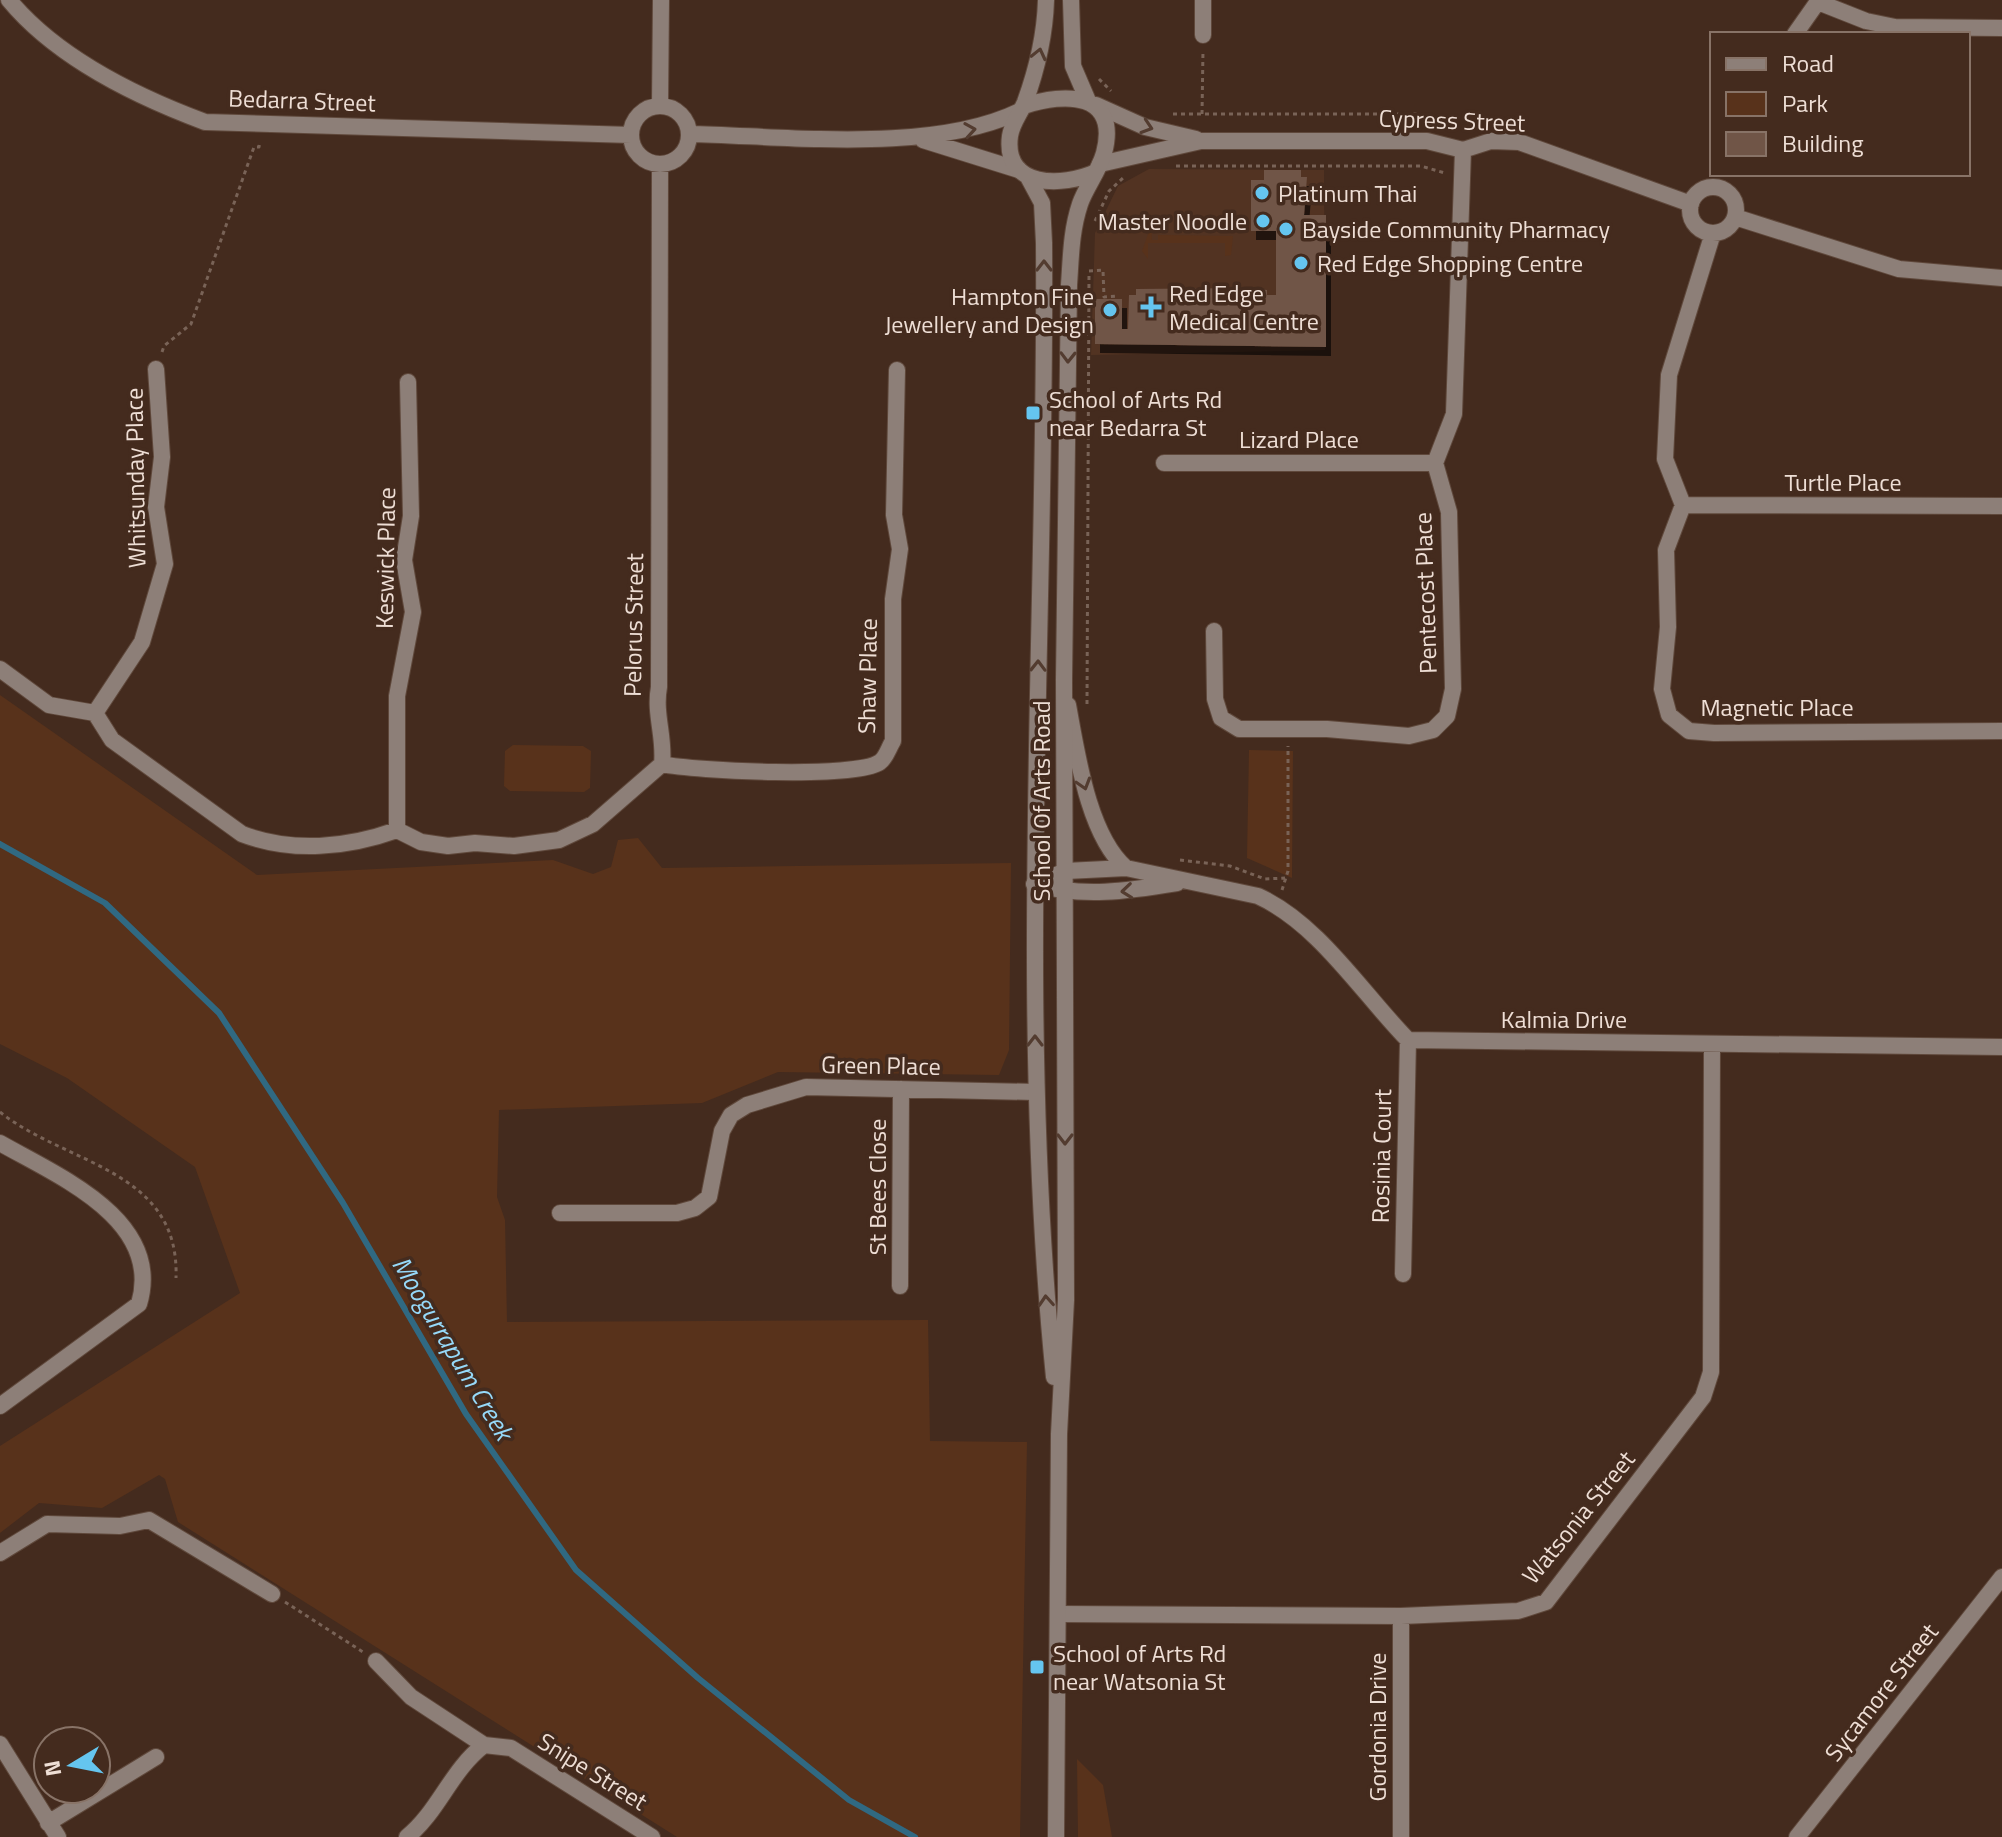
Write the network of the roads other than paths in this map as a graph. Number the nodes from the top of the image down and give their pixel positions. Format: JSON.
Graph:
{"nodes":[{"id":1,"x":9,"y":0,"type":"edge"},
{"id":2,"x":661,"y":0,"type":"edge"},
{"id":3,"x":1046,"y":0,"type":"edge"},
{"id":4,"x":1071,"y":0,"type":"edge"},
{"id":5,"x":1203,"y":0,"type":"edge"},
{"id":6,"x":1818,"y":1,"type":"edge"},
{"id":7,"x":2002,"y":28,"type":"edge"},
{"id":8,"x":1796,"y":32,"type":"edge"},
{"id":9,"x":1203,"y":35,"type":"road end"},
{"id":10,"x":1092,"y":103,"type":"junction"},
{"id":11,"x":660,"y":106,"type":"junction"},
{"id":12,"x":1022,"y":108,"type":"junction"},
{"id":13,"x":689,"y":134,"type":"junction"},
{"id":14,"x":631,"y":135,"type":"junction"},
{"id":15,"x":917,"y":138,"type":"junction"},
{"id":16,"x":1201,"y":141,"type":"junction"},
{"id":17,"x":1463,"y":150,"type":"junction"},
{"id":18,"x":660,"y":164,"type":"junction"},
{"id":19,"x":1098,"y":168,"type":"junction"},
{"id":20,"x":1023,"y":173,"type":"junction"},
{"id":21,"x":1721,"y":181,"type":"edge"},
{"id":22,"x":1691,"y":204,"type":"junction"},
{"id":23,"x":1735,"y":217,"type":"junction"},
{"id":24,"x":1713,"y":233,"type":"junction"},
{"id":25,"x":2002,"y":278,"type":"edge"},
{"id":26,"x":156,"y":369,"type":"road end"},
{"id":27,"x":897,"y":370,"type":"dead end"},
{"id":28,"x":408,"y":382,"type":"dead end"},
{"id":29,"x":1164,"y":463,"type":"dead end"},
{"id":30,"x":1435,"y":463,"type":"junction"},
{"id":31,"x":1683,"y":505,"type":"junction"},
{"id":32,"x":2002,"y":506,"type":"edge"},
{"id":33,"x":1214,"y":631,"type":"dead end"},
{"id":34,"x":0,"y":669,"type":"edge"},
{"id":35,"x":1064,"y":680,"type":"junction"},
{"id":36,"x":95,"y":713,"type":"junction"},
{"id":37,"x":2002,"y":731,"type":"edge"},
{"id":38,"x":662,"y":764,"type":"junction"},
{"id":39,"x":397,"y":830,"type":"junction"},
{"id":40,"x":1126,"y":868,"type":"junction"},
{"id":41,"x":1066,"y":871,"type":"junction"},
{"id":42,"x":1187,"y":881,"type":"junction"},
{"id":43,"x":1034,"y":884,"type":"junction"},
{"id":44,"x":1066,"y":893,"type":"junction"},
{"id":45,"x":1408,"y":1040,"type":"junction"},
{"id":46,"x":1712,"y":1044,"type":"junction"},
{"id":47,"x":2002,"y":1047,"type":"edge"},
{"id":48,"x":901,"y":1089,"type":"junction"},
{"id":49,"x":1035,"y":1092,"type":"junction"},
{"id":50,"x":0,"y":1143,"type":"edge"},
{"id":51,"x":560,"y":1213,"type":"dead end"},
{"id":52,"x":1403,"y":1274,"type":"dead end"},
{"id":53,"x":900,"y":1286,"type":"dead end"},
{"id":54,"x":0,"y":1406,"type":"edge"},
{"id":55,"x":1059,"y":1434,"type":"junction"},
{"id":56,"x":0,"y":1553,"type":"edge"},
{"id":57,"x":2002,"y":1577,"type":"edge"},
{"id":58,"x":272,"y":1594,"type":"road end"},
{"id":59,"x":1059,"y":1614,"type":"junction"},
{"id":60,"x":1401,"y":1616,"type":"junction"},
{"id":61,"x":376,"y":1661,"type":"road end"},
{"id":62,"x":0,"y":1744,"type":"edge"},
{"id":63,"x":484,"y":1745,"type":"junction"},
{"id":64,"x":156,"y":1757,"type":"dead end"},
{"id":65,"x":53,"y":1830,"type":"edge"},
{"id":66,"x":407,"y":1837,"type":"edge"},
{"id":67,"x":652,"y":1837,"type":"edge"},
{"id":68,"x":1056,"y":1837,"type":"edge"},
{"id":69,"x":1401,"y":1837,"type":"edge"},
{"id":70,"x":1797,"y":1837,"type":"edge"}],
"edges":[{"from":1,"to":14,"type":"street","name":"Bedarra Street"},
{"from":2,"to":11,"type":"street"},
{"from":12,"to":3,"type":"street","one_way":true},
{"from":4,"to":10,"type":"street"},
{"from":5,"to":9,"type":"street"},
{"from":6,"to":7,"type":"street"},
{"from":6,"to":8,"type":"street"},
{"from":10,"to":12,"type":"street"},
{"from":10,"to":16,"type":"street","name":"Cypress Street","one_way":true},
{"from":10,"to":19,"type":"street"},
{"from":11,"to":13,"type":"street"},
{"from":11,"to":14,"type":"street"},
{"from":15,"to":12,"type":"street","one_way":true},
{"from":12,"to":20,"type":"street"},
{"from":13,"to":15,"type":"street"},
{"from":13,"to":18,"type":"street"},
{"from":14,"to":18,"type":"street"},
{"from":15,"to":20,"type":"street"},
{"from":16,"to":17,"type":"street","name":"Cypress Street"},
{"from":16,"to":19,"type":"street","name":"Cypress Street"},
{"from":17,"to":22,"type":"street","name":"Cypress Street"},
{"from":17,"to":30,"type":"street"},
{"from":18,"to":38,"type":"street","name":"Pelorus Street"},
{"from":19,"to":20,"type":"street"},
{"from":19,"to":35,"type":"street","name":"School Of Arts Road","one_way":true},
{"from":43,"to":20,"type":"street","name":"School Of Arts Road","one_way":true},
{"from":21,"to":22,"type":"street"},
{"from":21,"to":23,"type":"street"},
{"from":22,"to":24,"type":"street"},
{"from":23,"to":24,"type":"street"},
{"from":23,"to":25,"type":"street"},
{"from":24,"to":31,"type":"street"},
{"from":26,"to":36,"type":"street","name":"Whitsunday Place"},
{"from":27,"to":38,"type":"street","name":"Shaw Place"},
{"from":28,"to":39,"type":"street","name":"Keswick Place"},
{"from":29,"to":30,"type":"street","name":"Lizard Place"},
{"from":30,"to":33,"type":"street","name":"Pentecost Place"},
{"from":31,"to":32,"type":"street","name":"Turtle Place"},
{"from":31,"to":37,"type":"street","name":"Magnetic Place"},
{"from":34,"to":36,"type":"street"},
{"from":35,"to":40,"type":"street","one_way":true},
{"from":35,"to":41,"type":"street","name":"School Of Arts Road"},
{"from":36,"to":39,"type":"street"},
{"from":38,"to":39,"type":"street"},
{"from":40,"to":41,"type":"street"},
{"from":40,"to":42,"type":"street"},
{"from":41,"to":43,"type":"street"},
{"from":41,"to":44,"type":"street","name":"School Of Arts Road"},
{"from":42,"to":44,"type":"street","one_way":true},
{"from":42,"to":45,"type":"street"},
{"from":43,"to":44,"type":"street"},
{"from":49,"to":43,"type":"street","name":"School Of Arts Road","one_way":true},
{"from":44,"to":55,"type":"street","name":"School Of Arts Road","one_way":true},
{"from":45,"to":46,"type":"street","name":"Kalmia Drive"},
{"from":45,"to":52,"type":"street","name":"Rosinia Court"},
{"from":46,"to":47,"type":"street","name":"Kalmia Drive"},
{"from":46,"to":60,"type":"street","name":"Watsonia Street"},
{"from":48,"to":49,"type":"street","name":"Green Place"},
{"from":48,"to":51,"type":"street","name":"Green Place"},
{"from":48,"to":53,"type":"street","name":"St Bees Close"},
{"from":55,"to":49,"type":"street","name":"School Of Arts Road","one_way":true},
{"from":50,"to":54,"type":"street"},
{"from":55,"to":59,"type":"street","name":"School Of Arts Road"},
{"from":56,"to":58,"type":"street"},
{"from":57,"to":70,"type":"street","name":"Sycamore Street"},
{"from":59,"to":60,"type":"street","name":"Watsonia Street"},
{"from":59,"to":68,"type":"street","name":"School Of Arts Road"},
{"from":60,"to":69,"type":"street","name":"Gordonia Drive"},
{"from":61,"to":63,"type":"street","name":"Snipe Street"},
{"from":62,"to":65,"type":"street"},
{"from":63,"to":66,"type":"street"},
{"from":63,"to":67,"type":"street","name":"Snipe Street"},
{"from":64,"to":65,"type":"street"}]}
